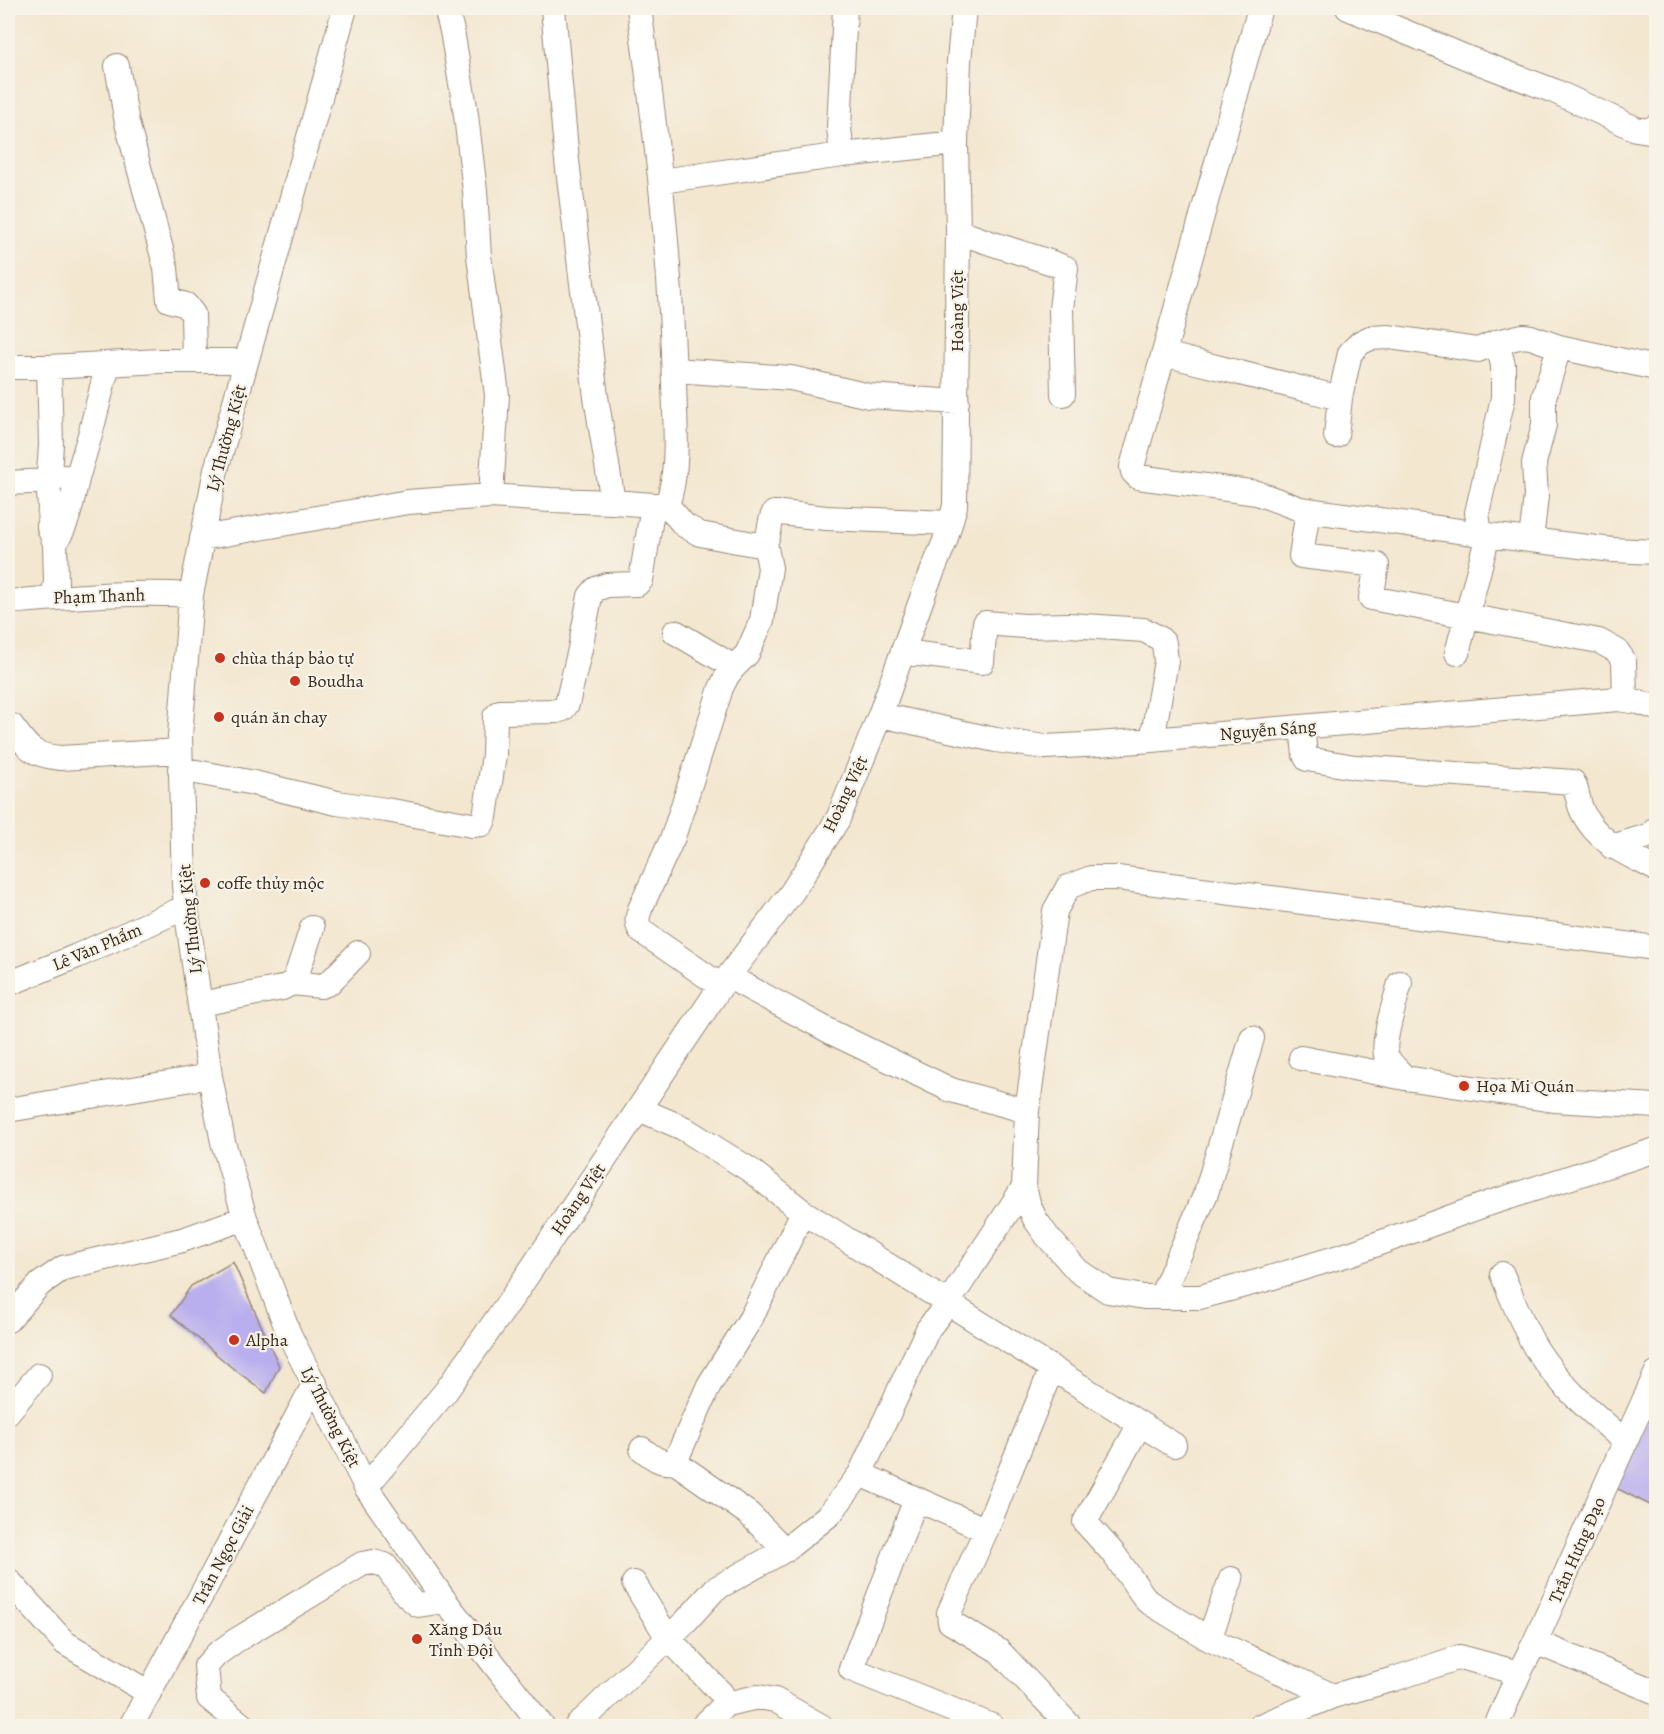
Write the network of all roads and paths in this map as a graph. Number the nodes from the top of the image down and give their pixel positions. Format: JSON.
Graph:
{"nodes":[{"id":1,"x":345,"y":8,"type":"edge"},
{"id":2,"x":446,"y":8,"type":"edge"},
{"id":3,"x":553,"y":8,"type":"edge"},
{"id":4,"x":639,"y":8,"type":"edge"},
{"id":5,"x":846,"y":8,"type":"edge"},
{"id":6,"x":964,"y":8,"type":"edge"},
{"id":7,"x":1260,"y":8,"type":"edge"},
{"id":8,"x":1348,"y":8,"type":"edge"},
{"id":9,"x":117,"y":66,"type":"dead end"},
{"id":10,"x":1656,"y":126,"type":"edge"},
{"id":11,"x":956,"y":143,"type":"junction"},
{"id":12,"x":842,"y":155,"type":"junction"},
{"id":13,"x":661,"y":181,"type":"junction"},
{"id":14,"x":958,"y":231,"type":"junction"},
{"id":15,"x":1497,"y":342,"type":"junction"},
{"id":16,"x":1559,"y":347,"type":"junction"},
{"id":17,"x":1164,"y":354,"type":"junction"},
{"id":18,"x":194,"y":361,"type":"junction"},
{"id":19,"x":246,"y":362,"type":"junction"},
{"id":20,"x":108,"y":364,"type":"junction"},
{"id":21,"x":49,"y":366,"type":"junction"},
{"id":22,"x":8,"y":367,"type":"edge"},
{"id":23,"x":1656,"y":368,"type":"edge"},
{"id":24,"x":674,"y":370,"type":"junction"},
{"id":25,"x":1063,"y":394,"type":"dead end"},
{"id":26,"x":1340,"y":398,"type":"junction"},
{"id":27,"x":957,"y":402,"type":"junction"},
{"id":28,"x":1336,"y":436,"type":"dead end"},
{"id":29,"x":78,"y":475,"type":"junction"},
{"id":30,"x":48,"y":477,"type":"junction"},
{"id":31,"x":8,"y":483,"type":"edge"},
{"id":32,"x":491,"y":496,"type":"junction"},
{"id":33,"x":613,"y":502,"type":"junction"},
{"id":34,"x":660,"y":505,"type":"junction"},
{"id":35,"x":1308,"y":510,"type":"junction"},
{"id":36,"x":950,"y":523,"type":"junction"},
{"id":37,"x":1484,"y":534,"type":"junction"},
{"id":38,"x":202,"y":538,"type":"junction"},
{"id":39,"x":1531,"y":540,"type":"junction"},
{"id":40,"x":54,"y":543,"type":"junction"},
{"id":41,"x":765,"y":543,"type":"junction"},
{"id":42,"x":1656,"y":552,"type":"edge"},
{"id":43,"x":191,"y":595,"type":"junction"},
{"id":44,"x":52,"y":598,"type":"junction"},
{"id":45,"x":8,"y":602,"type":"edge"},
{"id":46,"x":1466,"y":616,"type":"junction"},
{"id":47,"x":675,"y":632,"type":"dead end"},
{"id":48,"x":903,"y":652,"type":"junction"},
{"id":49,"x":1456,"y":653,"type":"dead end"},
{"id":50,"x":734,"y":667,"type":"junction"},
{"id":51,"x":1625,"y":700,"type":"junction"},
{"id":52,"x":1656,"y":708,"type":"edge"},
{"id":53,"x":880,"y":715,"type":"junction"},
{"id":54,"x":12,"y":726,"type":"dead end"},
{"id":55,"x":1302,"y":727,"type":"junction"},
{"id":56,"x":1152,"y":740,"type":"junction"},
{"id":57,"x":180,"y":760,"type":"junction"},
{"id":58,"x":1656,"y":829,"type":"edge"},
{"id":59,"x":1612,"y":847,"type":"junction"},
{"id":60,"x":1656,"y":868,"type":"edge"},
{"id":61,"x":186,"y":908,"type":"junction"},
{"id":62,"x":312,"y":928,"type":"dead end"},
{"id":63,"x":1656,"y":948,"type":"edge"},
{"id":64,"x":358,"y":953,"type":"dead end"},
{"id":65,"x":725,"y":981,"type":"junction"},
{"id":66,"x":292,"y":983,"type":"junction"},
{"id":67,"x":1400,"y":983,"type":"dead end"},
{"id":68,"x":8,"y":984,"type":"edge"},
{"id":69,"x":200,"y":1004,"type":"junction"},
{"id":70,"x":1252,"y":1038,"type":"dead end"},
{"id":71,"x":1301,"y":1058,"type":"dead end"},
{"id":72,"x":210,"y":1076,"type":"junction"},
{"id":73,"x":1405,"y":1078,"type":"junction"},
{"id":74,"x":1656,"y":1106,"type":"edge"},
{"id":75,"x":639,"y":1109,"type":"junction"},
{"id":76,"x":8,"y":1110,"type":"edge"},
{"id":77,"x":1027,"y":1111,"type":"junction"},
{"id":78,"x":1656,"y":1150,"type":"edge"},
{"id":79,"x":1024,"y":1187,"type":"junction"},
{"id":80,"x":803,"y":1212,"type":"junction"},
{"id":81,"x":245,"y":1218,"type":"junction"},
{"id":82,"x":1502,"y":1274,"type":"dead end"},
{"id":83,"x":1161,"y":1298,"type":"junction"},
{"id":84,"x":948,"y":1303,"type":"junction"},
{"id":85,"x":8,"y":1320,"type":"edge"},
{"id":86,"x":1052,"y":1368,"type":"junction"},
{"id":87,"x":1656,"y":1374,"type":"edge"},
{"id":88,"x":39,"y":1375,"type":"dead end"},
{"id":89,"x":315,"y":1383,"type":"junction"},
{"id":90,"x":8,"y":1412,"type":"edge"},
{"id":91,"x":1140,"y":1424,"type":"junction"},
{"id":92,"x":1626,"y":1442,"type":"junction"},
{"id":93,"x":1174,"y":1445,"type":"dead end"},
{"id":94,"x":642,"y":1449,"type":"dead end"},
{"id":95,"x":675,"y":1462,"type":"junction"},
{"id":96,"x":860,"y":1474,"type":"junction"},
{"id":97,"x":366,"y":1487,"type":"junction"},
{"id":98,"x":916,"y":1499,"type":"junction"},
{"id":99,"x":986,"y":1530,"type":"junction"},
{"id":100,"x":785,"y":1550,"type":"junction"},
{"id":101,"x":1231,"y":1579,"type":"dead end"},
{"id":102,"x":8,"y":1580,"type":"edge"},
{"id":103,"x":634,"y":1582,"type":"dead end"},
{"id":104,"x":446,"y":1601,"type":"junction"},
{"id":105,"x":670,"y":1636,"type":"junction"},
{"id":106,"x":1209,"y":1639,"type":"junction"},
{"id":107,"x":1535,"y":1642,"type":"junction"},
{"id":108,"x":1519,"y":1673,"type":"junction"},
{"id":109,"x":1656,"y":1692,"type":"edge"},
{"id":110,"x":149,"y":1694,"type":"junction"},
{"id":111,"x":1333,"y":1696,"type":"junction"},
{"id":112,"x":726,"y":1704,"type":"junction"},
{"id":113,"x":1066,"y":1725,"type":"edge"},
{"id":114,"x":131,"y":1726,"type":"edge"},
{"id":115,"x":243,"y":1726,"type":"edge"},
{"id":116,"x":539,"y":1726,"type":"edge"},
{"id":117,"x":578,"y":1726,"type":"edge"},
{"id":118,"x":703,"y":1726,"type":"edge"},
{"id":119,"x":821,"y":1726,"type":"edge"},
{"id":120,"x":992,"y":1726,"type":"edge"},
{"id":121,"x":1260,"y":1726,"type":"edge"},
{"id":122,"x":1496,"y":1726,"type":"edge"}],
"edges":[{"from":1,"to":19,"type":"street","name":"Lý Thường Kiệt"},
{"from":2,"to":32,"type":"street"},
{"from":3,"to":33,"type":"street"},
{"from":4,"to":13,"type":"street"},
{"from":5,"to":12,"type":"street"},
{"from":6,"to":11,"type":"street","name":"Hoàng Việt"},
{"from":7,"to":17,"type":"street"},
{"from":8,"to":10,"type":"street"},
{"from":9,"to":18,"type":"street"},
{"from":11,"to":12,"type":"street"},
{"from":11,"to":14,"type":"street","name":"Hoàng Việt"},
{"from":12,"to":13,"type":"street"},
{"from":13,"to":24,"type":"street"},
{"from":14,"to":25,"type":"street"},
{"from":14,"to":27,"type":"street","name":"Hoàng Việt"},
{"from":15,"to":16,"type":"street"},
{"from":15,"to":26,"type":"street"},
{"from":15,"to":37,"type":"street"},
{"from":16,"to":23,"type":"street"},
{"from":16,"to":39,"type":"street"},
{"from":17,"to":26,"type":"street"},
{"from":17,"to":35,"type":"street"},
{"from":18,"to":19,"type":"street"},
{"from":18,"to":20,"type":"street"},
{"from":19,"to":38,"type":"street","name":"Lý Thường Kiệt"},
{"from":20,"to":21,"type":"street"},
{"from":20,"to":29,"type":"street"},
{"from":21,"to":22,"type":"street"},
{"from":21,"to":30,"type":"street"},
{"from":24,"to":27,"type":"street"},
{"from":24,"to":34,"type":"street"},
{"from":26,"to":28,"type":"street"},
{"from":27,"to":36,"type":"street","name":"Hoàng Việt"},
{"from":29,"to":30,"type":"street"},
{"from":29,"to":40,"type":"street"},
{"from":30,"to":31,"type":"street"},
{"from":30,"to":40,"type":"street"},
{"from":32,"to":33,"type":"street"},
{"from":32,"to":38,"type":"street"},
{"from":33,"to":34,"type":"street"},
{"from":34,"to":41,"type":"street"},
{"from":34,"to":57,"type":"street"},
{"from":35,"to":37,"type":"street"},
{"from":35,"to":46,"type":"street"},
{"from":36,"to":41,"type":"street"},
{"from":36,"to":48,"type":"street","name":"Hoàng Việt"},
{"from":37,"to":39,"type":"street"},
{"from":37,"to":46,"type":"street"},
{"from":38,"to":43,"type":"street","name":"Lý Thường Kiệt"},
{"from":39,"to":42,"type":"street"},
{"from":40,"to":44,"type":"street"},
{"from":41,"to":50,"type":"street"},
{"from":43,"to":44,"type":"street","name":"Phạm Thanh"},
{"from":43,"to":57,"type":"street","name":"Lý Thường Kiệt"},
{"from":44,"to":45,"type":"street","name":"Phạm Thanh"},
{"from":46,"to":49,"type":"street"},
{"from":46,"to":51,"type":"street"},
{"from":47,"to":50,"type":"street"},
{"from":48,"to":53,"type":"street","name":"Hoàng Việt"},
{"from":48,"to":56,"type":"street"},
{"from":50,"to":65,"type":"street"},
{"from":51,"to":52,"type":"street","name":"Nguyễn Sáng"},
{"from":51,"to":55,"type":"street","name":"Nguyễn Sáng"},
{"from":53,"to":56,"type":"street","name":"Nguyễn Sáng"},
{"from":53,"to":65,"type":"street","name":"Hoàng Việt"},
{"from":54,"to":57,"type":"street"},
{"from":55,"to":56,"type":"street","name":"Nguyễn Sáng"},
{"from":55,"to":59,"type":"street"},
{"from":57,"to":61,"type":"street","name":"Lý Thường Kiệt"},
{"from":58,"to":59,"type":"street"},
{"from":59,"to":60,"type":"street"},
{"from":61,"to":68,"type":"street","name":"Lê Văn Phẩm"},
{"from":61,"to":69,"type":"street","name":"Lý Thường Kiệt"},
{"from":62,"to":66,"type":"street"},
{"from":63,"to":77,"type":"street"},
{"from":64,"to":66,"type":"street"},
{"from":65,"to":75,"type":"street","name":"Hoàng Việt"},
{"from":65,"to":77,"type":"street"},
{"from":66,"to":69,"type":"street"},
{"from":67,"to":73,"type":"street"},
{"from":69,"to":72,"type":"street","name":"Lý Thường Kiệt"},
{"from":70,"to":83,"type":"street"},
{"from":71,"to":73,"type":"street"},
{"from":72,"to":76,"type":"street"},
{"from":72,"to":81,"type":"street","name":"Lý Thường Kiệt"},
{"from":73,"to":74,"type":"street"},
{"from":75,"to":80,"type":"street"},
{"from":75,"to":97,"type":"street","name":"Hoàng Việt"},
{"from":77,"to":79,"type":"street"},
{"from":78,"to":83,"type":"street"},
{"from":79,"to":83,"type":"street"},
{"from":79,"to":84,"type":"street"},
{"from":80,"to":84,"type":"street"},
{"from":80,"to":95,"type":"street"},
{"from":81,"to":85,"type":"street"},
{"from":81,"to":89,"type":"street","name":"Lý Thường Kiệt"},
{"from":82,"to":92,"type":"street"},
{"from":84,"to":86,"type":"street"},
{"from":84,"to":96,"type":"street"},
{"from":86,"to":91,"type":"street"},
{"from":86,"to":99,"type":"street"},
{"from":87,"to":92,"type":"street","name":"Trần Hưng Đạo"},
{"from":88,"to":90,"type":"street"},
{"from":89,"to":97,"type":"street","name":"Lý Thường Kiệt"},
{"from":89,"to":110,"type":"street","name":"Trần Ngọc Giải"},
{"from":91,"to":93,"type":"street"},
{"from":91,"to":106,"type":"street"},
{"from":92,"to":107,"type":"street","name":"Trần Hưng Đạo"},
{"from":94,"to":95,"type":"street"},
{"from":95,"to":100,"type":"street"},
{"from":96,"to":98,"type":"street"},
{"from":96,"to":100,"type":"street"},
{"from":97,"to":104,"type":"street","name":"Lý Thường Kiệt"},
{"from":98,"to":99,"type":"street"},
{"from":98,"to":120,"type":"street"},
{"from":99,"to":113,"type":"street"},
{"from":100,"to":105,"type":"street"},
{"from":101,"to":106,"type":"street"},
{"from":102,"to":110,"type":"street"},
{"from":103,"to":105,"type":"street"},
{"from":104,"to":115,"type":"street"},
{"from":104,"to":116,"type":"street","name":"Lý Thường Kiệt"},
{"from":105,"to":112,"type":"street"},
{"from":105,"to":117,"type":"street"},
{"from":106,"to":111,"type":"street"},
{"from":107,"to":108,"type":"street","name":"Trần Hưng Đạo"},
{"from":107,"to":109,"type":"street"},
{"from":108,"to":111,"type":"street"},
{"from":108,"to":122,"type":"street","name":"Trần Hưng Đạo"},
{"from":110,"to":114,"type":"street","name":"Trần Ngọc Giải"},
{"from":111,"to":121,"type":"street"},
{"from":112,"to":118,"type":"street"},
{"from":112,"to":119,"type":"street"}]}
